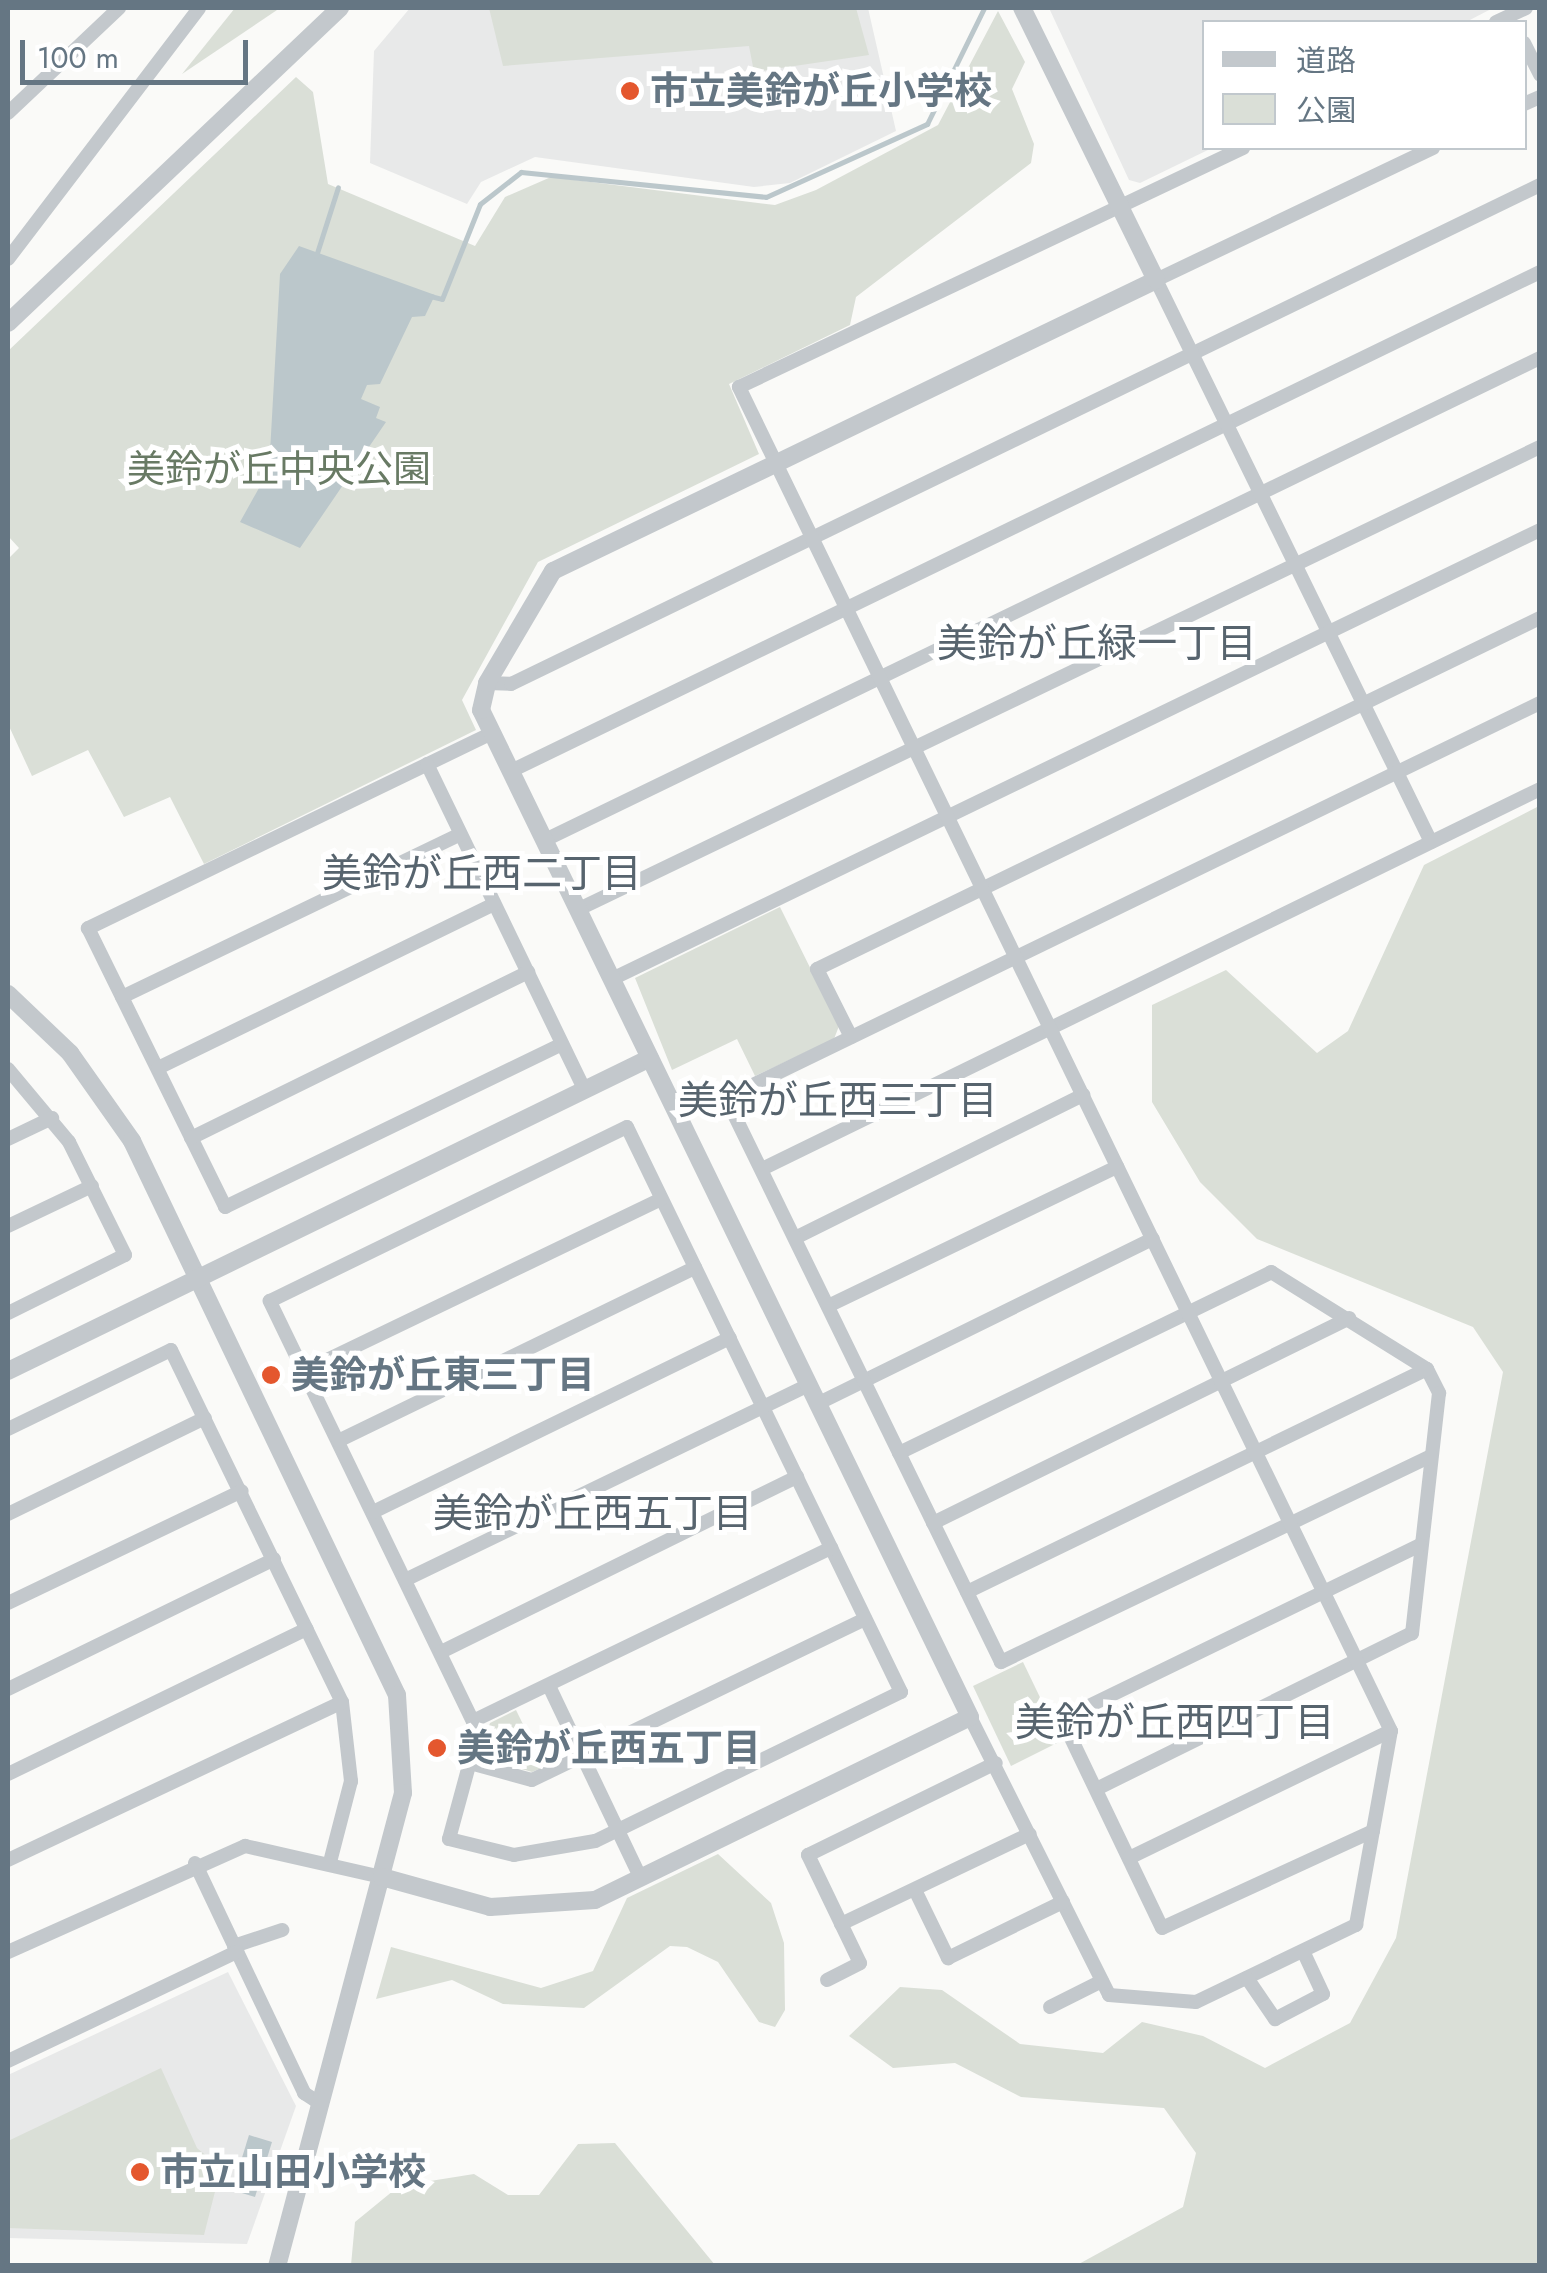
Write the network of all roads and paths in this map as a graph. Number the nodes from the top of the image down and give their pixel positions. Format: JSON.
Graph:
{"nodes":[{"id":1,"x":119,"y":8,"type":"edge"},
{"id":2,"x":198,"y":8,"type":"edge"},
{"id":3,"x":340,"y":8,"type":"edge"},
{"id":4,"x":1022,"y":8,"type":"edge"},
{"id":5,"x":1526,"y":8,"type":"edge"},
{"id":6,"x":1511,"y":15,"type":"edge"},
{"id":7,"x":1527,"y":49,"type":"edge"},
{"id":8,"x":1540,"y":74,"type":"edge"},
{"id":9,"x":8,"y":113,"type":"edge"},
{"id":10,"x":1238,"y":150,"type":"edge"},
{"id":11,"x":1429,"y":150,"type":"edge"},
{"id":12,"x":1540,"y":185,"type":"edge"},
{"id":13,"x":1120,"y":208,"type":"junction"},
{"id":14,"x":8,"y":259,"type":"edge"},
{"id":15,"x":1540,"y":272,"type":"edge"},
{"id":16,"x":1156,"y":280,"type":"junction"},
{"id":17,"x":8,"y":323,"type":"edge"},
{"id":18,"x":1190,"y":351,"type":"junction"},
{"id":19,"x":1540,"y":358,"type":"edge"},
{"id":20,"x":1225,"y":422,"type":"junction"},
{"id":21,"x":1539,"y":448,"type":"edge"},
{"id":22,"x":774,"y":463,"type":"junction"},
{"id":23,"x":1260,"y":493,"type":"junction"},
{"id":24,"x":1540,"y":530,"type":"edge"},
{"id":25,"x":812,"y":538,"type":"junction"},
{"id":26,"x":1294,"y":565,"type":"junction"},
{"id":27,"x":846,"y":608,"type":"junction"},
{"id":28,"x":1540,"y":618,"type":"edge"},
{"id":29,"x":1326,"y":633,"type":"junction"},
{"id":30,"x":880,"y":678,"type":"junction"},
{"id":31,"x":487,"y":682,"type":"junction"},
{"id":32,"x":1540,"y":703,"type":"edge"},
{"id":33,"x":1362,"y":704,"type":"junction"},
{"id":34,"x":492,"y":733,"type":"junction"},
{"id":35,"x":915,"y":747,"type":"junction"},
{"id":36,"x":427,"y":764,"type":"junction"},
{"id":37,"x":511,"y":771,"type":"junction"},
{"id":38,"x":1396,"y":773,"type":"junction"},
{"id":39,"x":1540,"y":789,"type":"edge"},
{"id":40,"x":947,"y":815,"type":"junction"},
{"id":41,"x":460,"y":834,"type":"junction"},
{"id":42,"x":545,"y":840,"type":"junction"},
{"id":43,"x":1431,"y":842,"type":"junction"},
{"id":44,"x":981,"y":887,"type":"junction"},
{"id":45,"x":494,"y":904,"type":"junction"},
{"id":46,"x":579,"y":909,"type":"junction"},
{"id":47,"x":1016,"y":957,"type":"junction"},
{"id":48,"x":528,"y":972,"type":"junction"},
{"id":49,"x":612,"y":979,"type":"junction"},
{"id":50,"x":8,"y":994,"type":"edge"},
{"id":51,"x":122,"y":996,"type":"junction"},
{"id":52,"x":1049,"y":1027,"type":"junction"},
{"id":53,"x":851,"y":1036,"type":"junction"},
{"id":54,"x":562,"y":1044,"type":"junction"},
{"id":55,"x":650,"y":1058,"type":"junction"},
{"id":56,"x":158,"y":1068,"type":"junction"},
{"id":57,"x":8,"y":1070,"type":"edge"},
{"id":58,"x":584,"y":1089,"type":"junction"},
{"id":59,"x":1082,"y":1095,"type":"junction"},
{"id":60,"x":52,"y":1118,"type":"junction"},
{"id":61,"x":190,"y":1138,"type":"junction"},
{"id":62,"x":8,"y":1139,"type":"edge"},
{"id":63,"x":1117,"y":1167,"type":"junction"},
{"id":64,"x":762,"y":1170,"type":"junction"},
{"id":65,"x":92,"y":1186,"type":"junction"},
{"id":66,"x":661,"y":1198,"type":"junction"},
{"id":67,"x":8,"y":1226,"type":"edge"},
{"id":68,"x":795,"y":1238,"type":"junction"},
{"id":69,"x":1153,"y":1239,"type":"junction"},
{"id":70,"x":695,"y":1268,"type":"junction"},
{"id":71,"x":198,"y":1278,"type":"junction"},
{"id":72,"x":828,"y":1306,"type":"junction"},
{"id":73,"x":8,"y":1312,"type":"edge"},
{"id":74,"x":1188,"y":1312,"type":"junction"},
{"id":75,"x":1349,"y":1318,"type":"junction"},
{"id":76,"x":730,"y":1338,"type":"junction"},
{"id":77,"x":304,"y":1370,"type":"junction"},
{"id":78,"x":1426,"y":1370,"type":"junction"},
{"id":79,"x":8,"y":1371,"type":"edge"},
{"id":80,"x":863,"y":1382,"type":"junction"},
{"id":81,"x":1222,"y":1382,"type":"junction"},
{"id":82,"x":809,"y":1385,"type":"junction"},
{"id":83,"x":818,"y":1403,"type":"junction"},
{"id":84,"x":763,"y":1408,"type":"junction"},
{"id":85,"x":206,"y":1418,"type":"junction"},
{"id":86,"x":8,"y":1429,"type":"edge"},
{"id":87,"x":338,"y":1441,"type":"junction"},
{"id":88,"x":1256,"y":1452,"type":"junction"},
{"id":89,"x":898,"y":1453,"type":"junction"},
{"id":90,"x":1432,"y":1456,"type":"junction"},
{"id":91,"x":797,"y":1477,"type":"junction"},
{"id":92,"x":242,"y":1491,"type":"junction"},
{"id":93,"x":372,"y":1512,"type":"junction"},
{"id":94,"x":8,"y":1514,"type":"edge"},
{"id":95,"x":933,"y":1522,"type":"junction"},
{"id":96,"x":1291,"y":1522,"type":"junction"},
{"id":97,"x":1420,"y":1546,"type":"junction"},
{"id":98,"x":831,"y":1548,"type":"junction"},
{"id":99,"x":274,"y":1559,"type":"junction"},
{"id":100,"x":405,"y":1580,"type":"junction"},
{"id":101,"x":967,"y":1592,"type":"junction"},
{"id":102,"x":1324,"y":1592,"type":"junction"},
{"id":103,"x":8,"y":1604,"type":"edge"},
{"id":104,"x":866,"y":1619,"type":"junction"},
{"id":105,"x":307,"y":1629,"type":"junction"},
{"id":106,"x":441,"y":1652,"type":"junction"},
{"id":107,"x":1357,"y":1660,"type":"junction"},
{"id":108,"x":548,"y":1686,"type":"junction"},
{"id":109,"x":8,"y":1689,"type":"edge"},
{"id":110,"x":342,"y":1702,"type":"junction"},
{"id":111,"x":970,"y":1717,"type":"junction"},
{"id":112,"x":474,"y":1721,"type":"junction"},
{"id":113,"x":1391,"y":1731,"type":"junction"},
{"id":114,"x":582,"y":1756,"type":"junction"},
{"id":115,"x":470,"y":1763,"type":"junction"},
{"id":116,"x":996,"y":1763,"type":"junction"},
{"id":117,"x":8,"y":1774,"type":"edge"},
{"id":118,"x":1096,"y":1789,"type":"junction"},
{"id":119,"x":617,"y":1829,"type":"junction"},
{"id":120,"x":1373,"y":1831,"type":"junction"},
{"id":121,"x":1030,"y":1834,"type":"junction"},
{"id":122,"x":1129,"y":1858,"type":"junction"},
{"id":123,"x":8,"y":1860,"type":"edge"},
{"id":124,"x":330,"y":1862,"type":"junction"},
{"id":125,"x":195,"y":1864,"type":"junction"},
{"id":126,"x":382,"y":1877,"type":"junction"},
{"id":127,"x":640,"y":1878,"type":"junction"},
{"id":128,"x":915,"y":1890,"type":"junction"},
{"id":129,"x":1063,"y":1902,"type":"junction"},
{"id":130,"x":841,"y":1924,"type":"junction"},
{"id":131,"x":282,"y":1930,"type":"dead end"},
{"id":132,"x":9,"y":1947,"type":"edge"},
{"id":133,"x":236,"y":1949,"type":"junction"},
{"id":134,"x":1303,"y":1950,"type":"junction"},
{"id":135,"x":1248,"y":1978,"type":"junction"},
{"id":136,"x":827,"y":1980,"type":"dead end"},
{"id":137,"x":1102,"y":1981,"type":"junction"},
{"id":138,"x":1050,"y":2007,"type":"dead end"},
{"id":139,"x":8,"y":2060,"type":"edge"},
{"id":140,"x":321,"y":2104,"type":"junction"},
{"id":141,"x":276,"y":2266,"type":"edge"}],
"edges":[{"from":1,"to":9,"type":"street"},
{"from":2,"to":14,"type":"street"},
{"from":3,"to":17,"type":"street"},
{"from":4,"to":13,"type":"street"},
{"from":5,"to":6,"type":"street"},
{"from":7,"to":8,"type":"street"},
{"from":10,"to":13,"type":"street"},
{"from":11,"to":16,"type":"street"},
{"from":12,"to":18,"type":"street"},
{"from":13,"to":16,"type":"street"},
{"from":13,"to":22,"type":"street"},
{"from":15,"to":20,"type":"street"},
{"from":16,"to":18,"type":"street"},
{"from":16,"to":22,"type":"street"},
{"from":18,"to":20,"type":"street"},
{"from":18,"to":25,"type":"street"},
{"from":19,"to":23,"type":"street"},
{"from":20,"to":23,"type":"street"},
{"from":20,"to":27,"type":"street"},
{"from":21,"to":26,"type":"street"},
{"from":22,"to":25,"type":"street"},
{"from":22,"to":31,"type":"street"},
{"from":23,"to":26,"type":"street"},
{"from":23,"to":30,"type":"street"},
{"from":24,"to":29,"type":"street"},
{"from":25,"to":27,"type":"street"},
{"from":25,"to":31,"type":"street"},
{"from":26,"to":29,"type":"street"},
{"from":26,"to":35,"type":"street"},
{"from":27,"to":30,"type":"street"},
{"from":27,"to":37,"type":"street"},
{"from":28,"to":33,"type":"street"},
{"from":29,"to":33,"type":"street"},
{"from":29,"to":40,"type":"street"},
{"from":30,"to":35,"type":"street"},
{"from":30,"to":42,"type":"street"},
{"from":31,"to":34,"type":"street"},
{"from":32,"to":38,"type":"street"},
{"from":33,"to":38,"type":"street"},
{"from":33,"to":44,"type":"street"},
{"from":34,"to":36,"type":"street"},
{"from":34,"to":37,"type":"street"},
{"from":35,"to":40,"type":"street"},
{"from":35,"to":46,"type":"street"},
{"from":36,"to":41,"type":"street"},
{"from":36,"to":51,"type":"street"},
{"from":37,"to":42,"type":"street"},
{"from":38,"to":43,"type":"street"},
{"from":38,"to":47,"type":"street"},
{"from":39,"to":43,"type":"street"},
{"from":40,"to":44,"type":"street"},
{"from":40,"to":49,"type":"street"},
{"from":41,"to":45,"type":"street"},
{"from":41,"to":51,"type":"street"},
{"from":42,"to":46,"type":"street"},
{"from":43,"to":52,"type":"street"},
{"from":44,"to":47,"type":"street"},
{"from":44,"to":53,"type":"street"},
{"from":45,"to":48,"type":"street"},
{"from":45,"to":56,"type":"street"},
{"from":46,"to":49,"type":"street"},
{"from":47,"to":52,"type":"street"},
{"from":47,"to":53,"type":"street"},
{"from":48,"to":54,"type":"street"},
{"from":48,"to":61,"type":"street"},
{"from":49,"to":55,"type":"street"},
{"from":50,"to":71,"type":"street"},
{"from":51,"to":56,"type":"street"},
{"from":52,"to":59,"type":"street"},
{"from":52,"to":64,"type":"street"},
{"from":53,"to":64,"type":"street"},
{"from":54,"to":58,"type":"street"},
{"from":54,"to":61,"type":"street"},
{"from":55,"to":58,"type":"street"},
{"from":55,"to":82,"type":"street"},
{"from":56,"to":61,"type":"street"},
{"from":57,"to":60,"type":"street"},
{"from":58,"to":71,"type":"street"},
{"from":59,"to":63,"type":"street"},
{"from":59,"to":68,"type":"street"},
{"from":60,"to":62,"type":"street"},
{"from":60,"to":65,"type":"street"},
{"from":63,"to":69,"type":"street"},
{"from":63,"to":72,"type":"street"},
{"from":64,"to":68,"type":"street"},
{"from":65,"to":67,"type":"street"},
{"from":65,"to":73,"type":"street"},
{"from":66,"to":70,"type":"street"},
{"from":66,"to":77,"type":"street"},
{"from":66,"to":77,"type":"street"},
{"from":68,"to":72,"type":"street"},
{"from":69,"to":74,"type":"street"},
{"from":69,"to":80,"type":"street"},
{"from":70,"to":76,"type":"street"},
{"from":70,"to":87,"type":"street"},
{"from":71,"to":79,"type":"street"},
{"from":71,"to":126,"type":"street"},
{"from":72,"to":80,"type":"street"},
{"from":74,"to":75,"type":"street"},
{"from":74,"to":81,"type":"street"},
{"from":74,"to":89,"type":"street"},
{"from":75,"to":78,"type":"street"},
{"from":75,"to":81,"type":"street"},
{"from":76,"to":84,"type":"street"},
{"from":76,"to":93,"type":"street"},
{"from":77,"to":87,"type":"street"},
{"from":78,"to":88,"type":"street"},
{"from":78,"to":90,"type":"street"},
{"from":80,"to":83,"type":"street"},
{"from":80,"to":89,"type":"street"},
{"from":81,"to":88,"type":"street"},
{"from":81,"to":95,"type":"street"},
{"from":82,"to":83,"type":"street"},
{"from":82,"to":84,"type":"street"},
{"from":83,"to":111,"type":"street"},
{"from":84,"to":91,"type":"street"},
{"from":84,"to":100,"type":"street"},
{"from":85,"to":86,"type":"street"},
{"from":85,"to":92,"type":"street"},
{"from":85,"to":94,"type":"street"},
{"from":87,"to":93,"type":"street"},
{"from":88,"to":96,"type":"street"},
{"from":88,"to":101,"type":"street"},
{"from":89,"to":95,"type":"street"},
{"from":90,"to":96,"type":"street"},
{"from":90,"to":97,"type":"street"},
{"from":91,"to":98,"type":"street"},
{"from":91,"to":106,"type":"street"},
{"from":92,"to":99,"type":"street"},
{"from":92,"to":103,"type":"street"},
{"from":93,"to":100,"type":"street"},
{"from":95,"to":101,"type":"street"},
{"from":96,"to":101,"type":"street"},
{"from":96,"to":102,"type":"street"},
{"from":97,"to":102,"type":"street"},
{"from":97,"to":107,"type":"street"},
{"from":98,"to":104,"type":"street"},
{"from":98,"to":108,"type":"street"},
{"from":99,"to":105,"type":"street"},
{"from":99,"to":109,"type":"street"},
{"from":100,"to":106,"type":"street"},
{"from":102,"to":107,"type":"street"},
{"from":102,"to":118,"type":"street"},
{"from":104,"to":114,"type":"street"},
{"from":104,"to":119,"type":"street"},
{"from":105,"to":110,"type":"street"},
{"from":105,"to":117,"type":"street"},
{"from":106,"to":112,"type":"street"},
{"from":107,"to":113,"type":"street"},
{"from":107,"to":118,"type":"street"},
{"from":108,"to":112,"type":"street"},
{"from":108,"to":114,"type":"street"},
{"from":110,"to":123,"type":"street"},
{"from":110,"to":124,"type":"street"},
{"from":111,"to":116,"type":"street"},
{"from":111,"to":127,"type":"street"},
{"from":112,"to":115,"type":"street"},
{"from":113,"to":120,"type":"street"},
{"from":113,"to":122,"type":"street"},
{"from":114,"to":115,"type":"street"},
{"from":114,"to":119,"type":"street"},
{"from":115,"to":119,"type":"street"},
{"from":116,"to":121,"type":"street"},
{"from":116,"to":130,"type":"street"},
{"from":118,"to":122,"type":"street"},
{"from":119,"to":127,"type":"street"},
{"from":120,"to":122,"type":"street"},
{"from":120,"to":134,"type":"street"},
{"from":121,"to":128,"type":"street"},
{"from":121,"to":129,"type":"street"},
{"from":124,"to":125,"type":"street"},
{"from":124,"to":126,"type":"street"},
{"from":125,"to":132,"type":"street"},
{"from":125,"to":133,"type":"street"},
{"from":126,"to":127,"type":"street"},
{"from":126,"to":140,"type":"street"},
{"from":128,"to":129,"type":"street"},
{"from":128,"to":130,"type":"street"},
{"from":129,"to":137,"type":"street"},
{"from":130,"to":136,"type":"street"},
{"from":131,"to":133,"type":"street"},
{"from":133,"to":139,"type":"street"},
{"from":133,"to":140,"type":"street"},
{"from":134,"to":135,"type":"street"},
{"from":134,"to":135,"type":"street"},
{"from":135,"to":137,"type":"street"},
{"from":137,"to":138,"type":"street"},
{"from":140,"to":141,"type":"street"}]}
